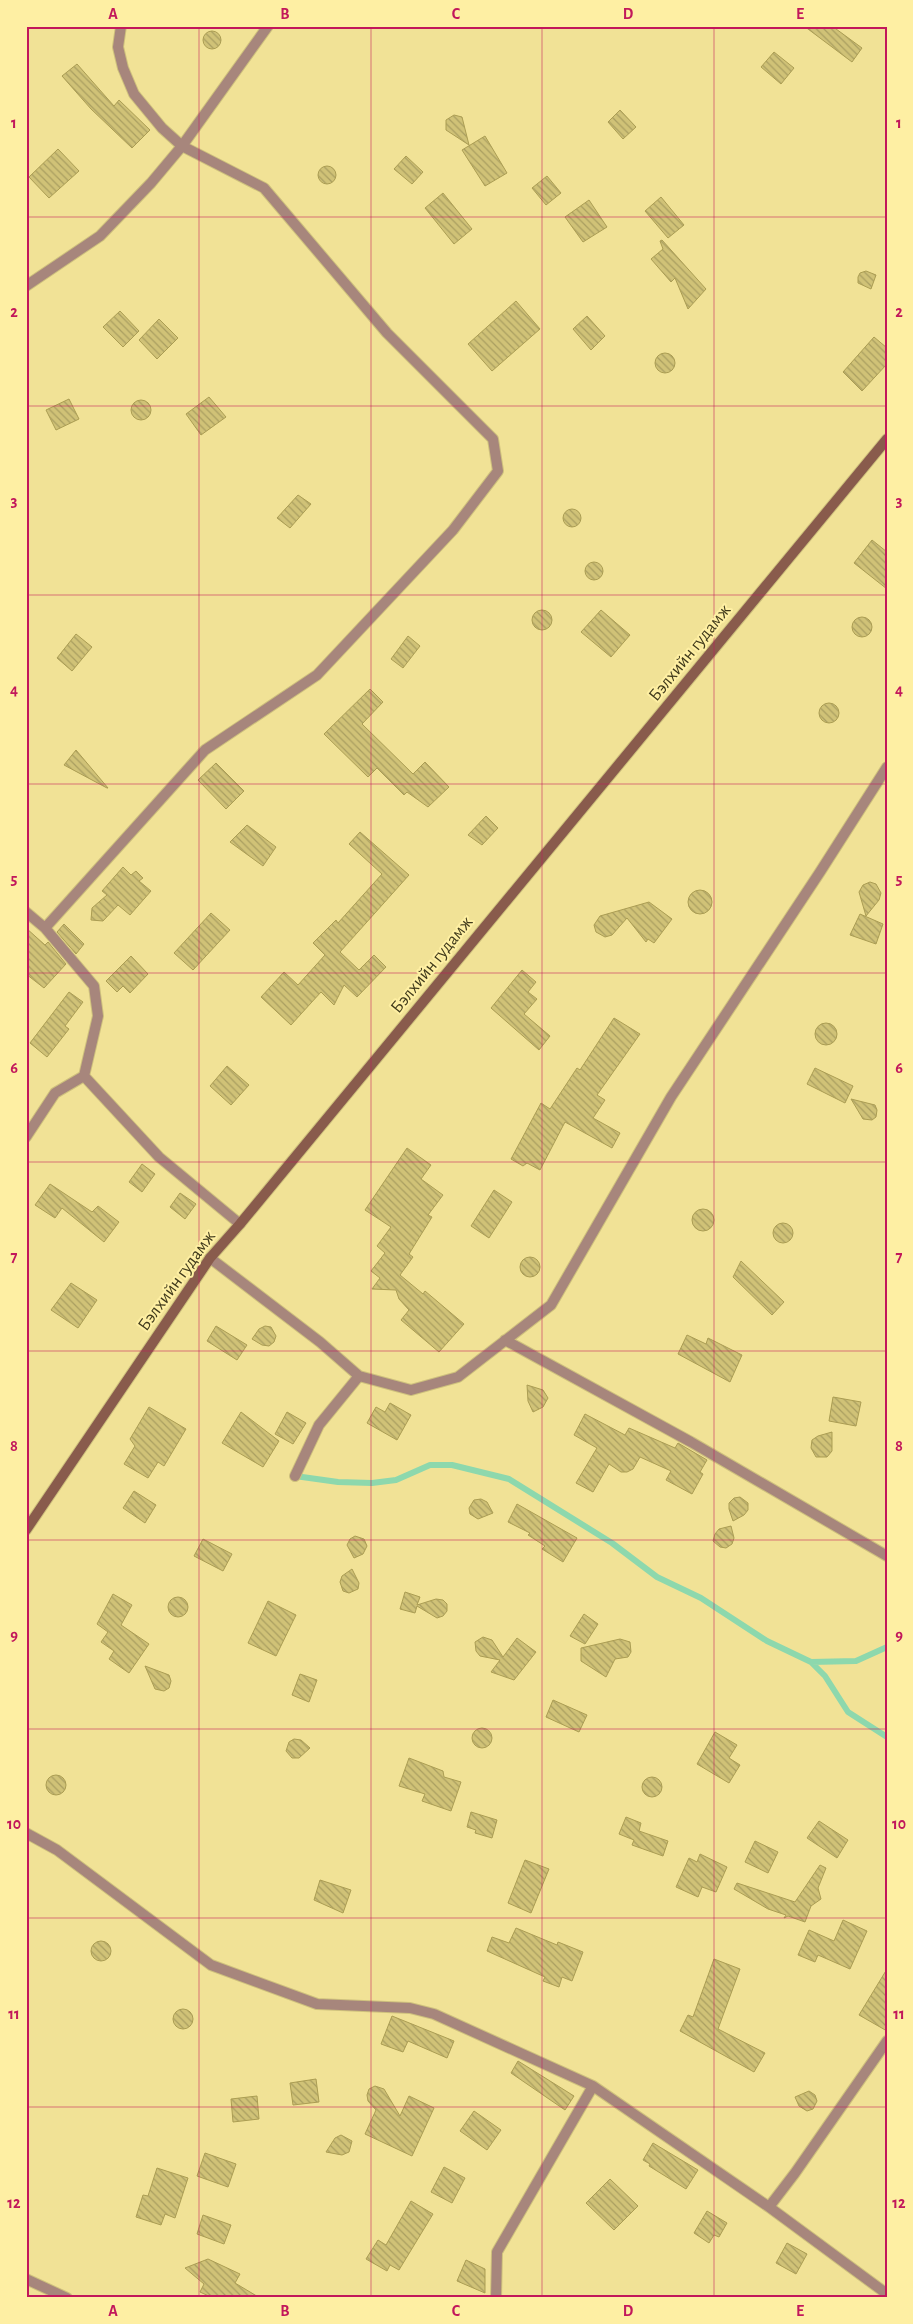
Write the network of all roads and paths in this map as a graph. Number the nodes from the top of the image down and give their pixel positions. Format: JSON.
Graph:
{"nodes":[{"id":1,"x":121,"y":26,"type":"edge"},
{"id":2,"x":268,"y":26,"type":"edge"},
{"id":3,"x":182,"y":146,"type":"junction"},
{"id":4,"x":26,"y":286,"type":"edge"},
{"id":5,"x":887,"y":439,"type":"edge"},
{"id":6,"x":887,"y":767,"type":"edge"},
{"id":7,"x":26,"y":912,"type":"edge"},
{"id":8,"x":45,"y":928,"type":"junction"},
{"id":9,"x":84,"y":1076,"type":"junction"},
{"id":10,"x":26,"y":1137,"type":"edge"},
{"id":11,"x":240,"y":1224,"type":"junction"},
{"id":12,"x":210,"y":1258,"type":"junction"},
{"id":13,"x":506,"y":1340,"type":"junction"},
{"id":14,"x":359,"y":1376,"type":"junction"},
{"id":15,"x":295,"y":1476,"type":"dead end"},
{"id":16,"x":26,"y":1530,"type":"edge"},
{"id":17,"x":887,"y":1556,"type":"edge"},
{"id":18,"x":26,"y":1833,"type":"edge"},
{"id":19,"x":887,"y":2041,"type":"edge"},
{"id":20,"x":593,"y":2086,"type":"junction"},
{"id":21,"x":769,"y":2207,"type":"junction"},
{"id":22,"x":26,"y":2279,"type":"edge"},
{"id":23,"x":887,"y":2294,"type":"edge"},
{"id":24,"x":67,"y":2298,"type":"edge"},
{"id":25,"x":496,"y":2298,"type":"edge"}],
"edges":[{"from":1,"to":3,"type":"street"},
{"from":2,"to":3,"type":"street"},
{"from":3,"to":4,"type":"street"},
{"from":3,"to":8,"type":"street"},
{"from":5,"to":11,"type":"main road","name":"Бэлхийн гудамж"},
{"from":6,"to":13,"type":"street"},
{"from":7,"to":8,"type":"street"},
{"from":8,"to":9,"type":"street"},
{"from":9,"to":10,"type":"street"},
{"from":9,"to":11,"type":"street"},
{"from":11,"to":12,"type":"main road","name":"Бэлхийн гудамж"},
{"from":12,"to":14,"type":"street"},
{"from":12,"to":16,"type":"main road","name":"Бэлхийн гудамж"},
{"from":13,"to":14,"type":"street"},
{"from":13,"to":17,"type":"street"},
{"from":14,"to":15,"type":"street"},
{"from":18,"to":20,"type":"street"},
{"from":19,"to":21,"type":"street"},
{"from":20,"to":21,"type":"street"},
{"from":20,"to":25,"type":"street"},
{"from":21,"to":23,"type":"street"},
{"from":22,"to":24,"type":"street"}]}
